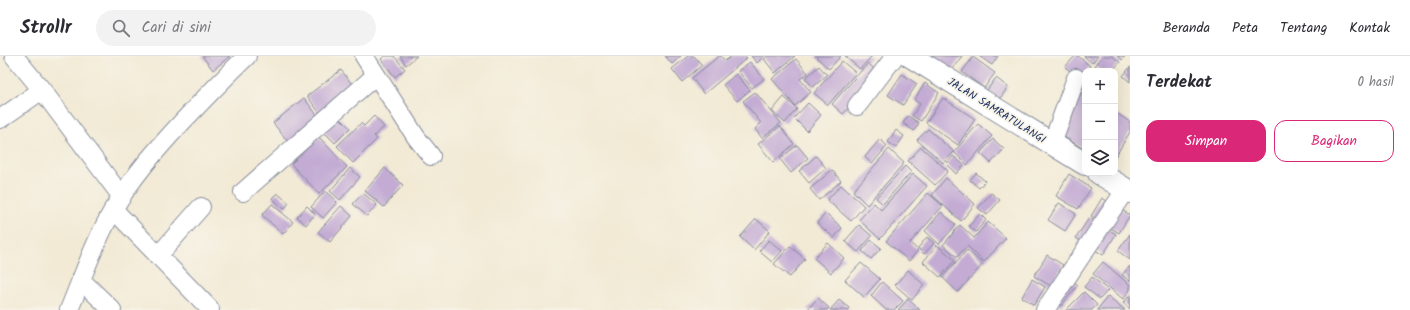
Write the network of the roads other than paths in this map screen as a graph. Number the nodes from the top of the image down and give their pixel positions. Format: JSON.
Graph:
{"nodes":[{"id":1,"x":14,"y":56,"type":"edge"},
{"id":2,"x":247,"y":56,"type":"edge"},
{"id":3,"x":364,"y":56,"type":"edge"},
{"id":4,"x":895,"y":56,"type":"edge"},
{"id":5,"x":910,"y":56,"type":"edge"},
{"id":6,"x":376,"y":75,"type":"junction"},
{"id":7,"x":1076,"y":78,"type":"dead end"},
{"id":8,"x":42,"y":90,"type":"junction"},
{"id":9,"x":856,"y":106,"type":"dead end"},
{"id":10,"x":0,"y":119,"type":"edge"},
{"id":11,"x":1052,"y":144,"type":"junction"},
{"id":12,"x":430,"y":156,"type":"dead end"},
{"id":13,"x":1082,"y":162,"type":"edge"},
{"id":14,"x":1104,"y":176,"type":"edge"},
{"id":15,"x":1128,"y":190,"type":"edge"},
{"id":16,"x":243,"y":192,"type":"dead end"},
{"id":17,"x":118,"y":203,"type":"junction"},
{"id":18,"x":201,"y":207,"type":"dead end"},
{"id":19,"x":158,"y":256,"type":"junction"},
{"id":20,"x":81,"y":280,"type":"junction"},
{"id":21,"x":210,"y":309,"type":"dead end"},
{"id":22,"x":69,"y":310,"type":"edge"},
{"id":23,"x":112,"y":310,"type":"edge"},
{"id":24,"x":1045,"y":310,"type":"edge"}],
"edges":[{"from":1,"to":8,"type":"street"},
{"from":2,"to":17,"type":"street"},
{"from":3,"to":6,"type":"street"},
{"from":4,"to":9,"type":"street"},
{"from":5,"to":11,"type":"main road","name":"JALAN SAMRATULANGI"},
{"from":6,"to":12,"type":"street"},
{"from":6,"to":16,"type":"street"},
{"from":7,"to":11,"type":"street"},
{"from":8,"to":10,"type":"street"},
{"from":8,"to":17,"type":"street"},
{"from":11,"to":13,"type":"main road","name":"JALAN SAMRATULANGI"},
{"from":14,"to":15,"type":"main road"},
{"from":15,"to":24,"type":"street"},
{"from":17,"to":19,"type":"street"},
{"from":17,"to":20,"type":"street"},
{"from":18,"to":19,"type":"street"},
{"from":19,"to":21,"type":"street"},
{"from":20,"to":22,"type":"street"},
{"from":20,"to":23,"type":"street"}]}
